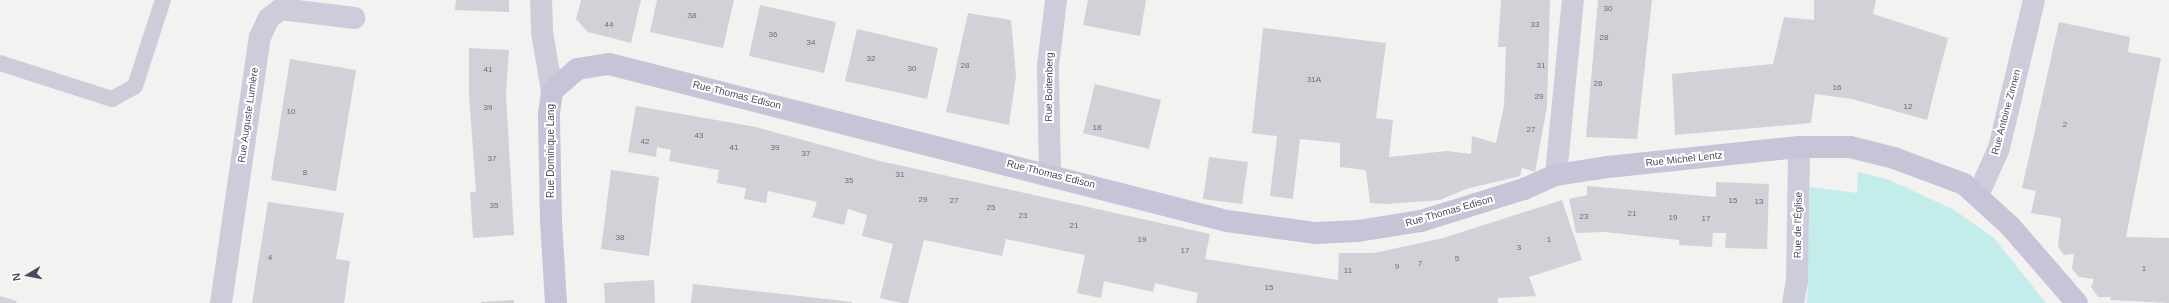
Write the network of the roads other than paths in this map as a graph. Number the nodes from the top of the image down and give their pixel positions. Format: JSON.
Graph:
{"nodes":[{"id":1,"x":163,"y":0,"type":"edge"},
{"id":2,"x":541,"y":0,"type":"edge"},
{"id":3,"x":1056,"y":0,"type":"edge"},
{"id":4,"x":1572,"y":0,"type":"edge"},
{"id":5,"x":2034,"y":0,"type":"edge"},
{"id":6,"x":354,"y":18,"type":"dead end"},
{"id":7,"x":0,"y":63,"type":"edge"},
{"id":8,"x":552,"y":91,"type":"junction"},
{"id":9,"x":1799,"y":148,"type":"junction"},
{"id":10,"x":1050,"y":174,"type":"junction"},
{"id":11,"x":1556,"y":175,"type":"junction"},
{"id":12,"x":1978,"y":195,"type":"junction"},
{"id":13,"x":221,"y":303,"type":"edge"},
{"id":14,"x":556,"y":303,"type":"edge"},
{"id":15,"x":1793,"y":303,"type":"edge"},
{"id":16,"x":2077,"y":303,"type":"edge"}],
"edges":[{"from":1,"to":7,"type":"lane"},
{"from":2,"to":8,"type":"street","name":"Rue Dominique Lang"},
{"from":3,"to":10,"type":"street","name":"Rue Boitenberg"},
{"from":4,"to":11,"type":"street"},
{"from":5,"to":12,"type":"street","name":"Rue Antoine Zinnen"},
{"from":6,"to":13,"type":"street","name":"Rue Auguste Lumière"},
{"from":8,"to":10,"type":"main road","name":"Rue Thomas Edison"},
{"from":8,"to":14,"type":"main road","name":"Rue Dominique Lang"},
{"from":9,"to":11,"type":"main road","name":"Rue Michel Lentz"},
{"from":9,"to":12,"type":"main road","name":"Rue Michel Lentz"},
{"from":9,"to":15,"type":"street","name":"Rue de l'Église"},
{"from":10,"to":11,"type":"main road","name":"Rue Thomas Edison"},
{"from":12,"to":16,"type":"main road"}]}
